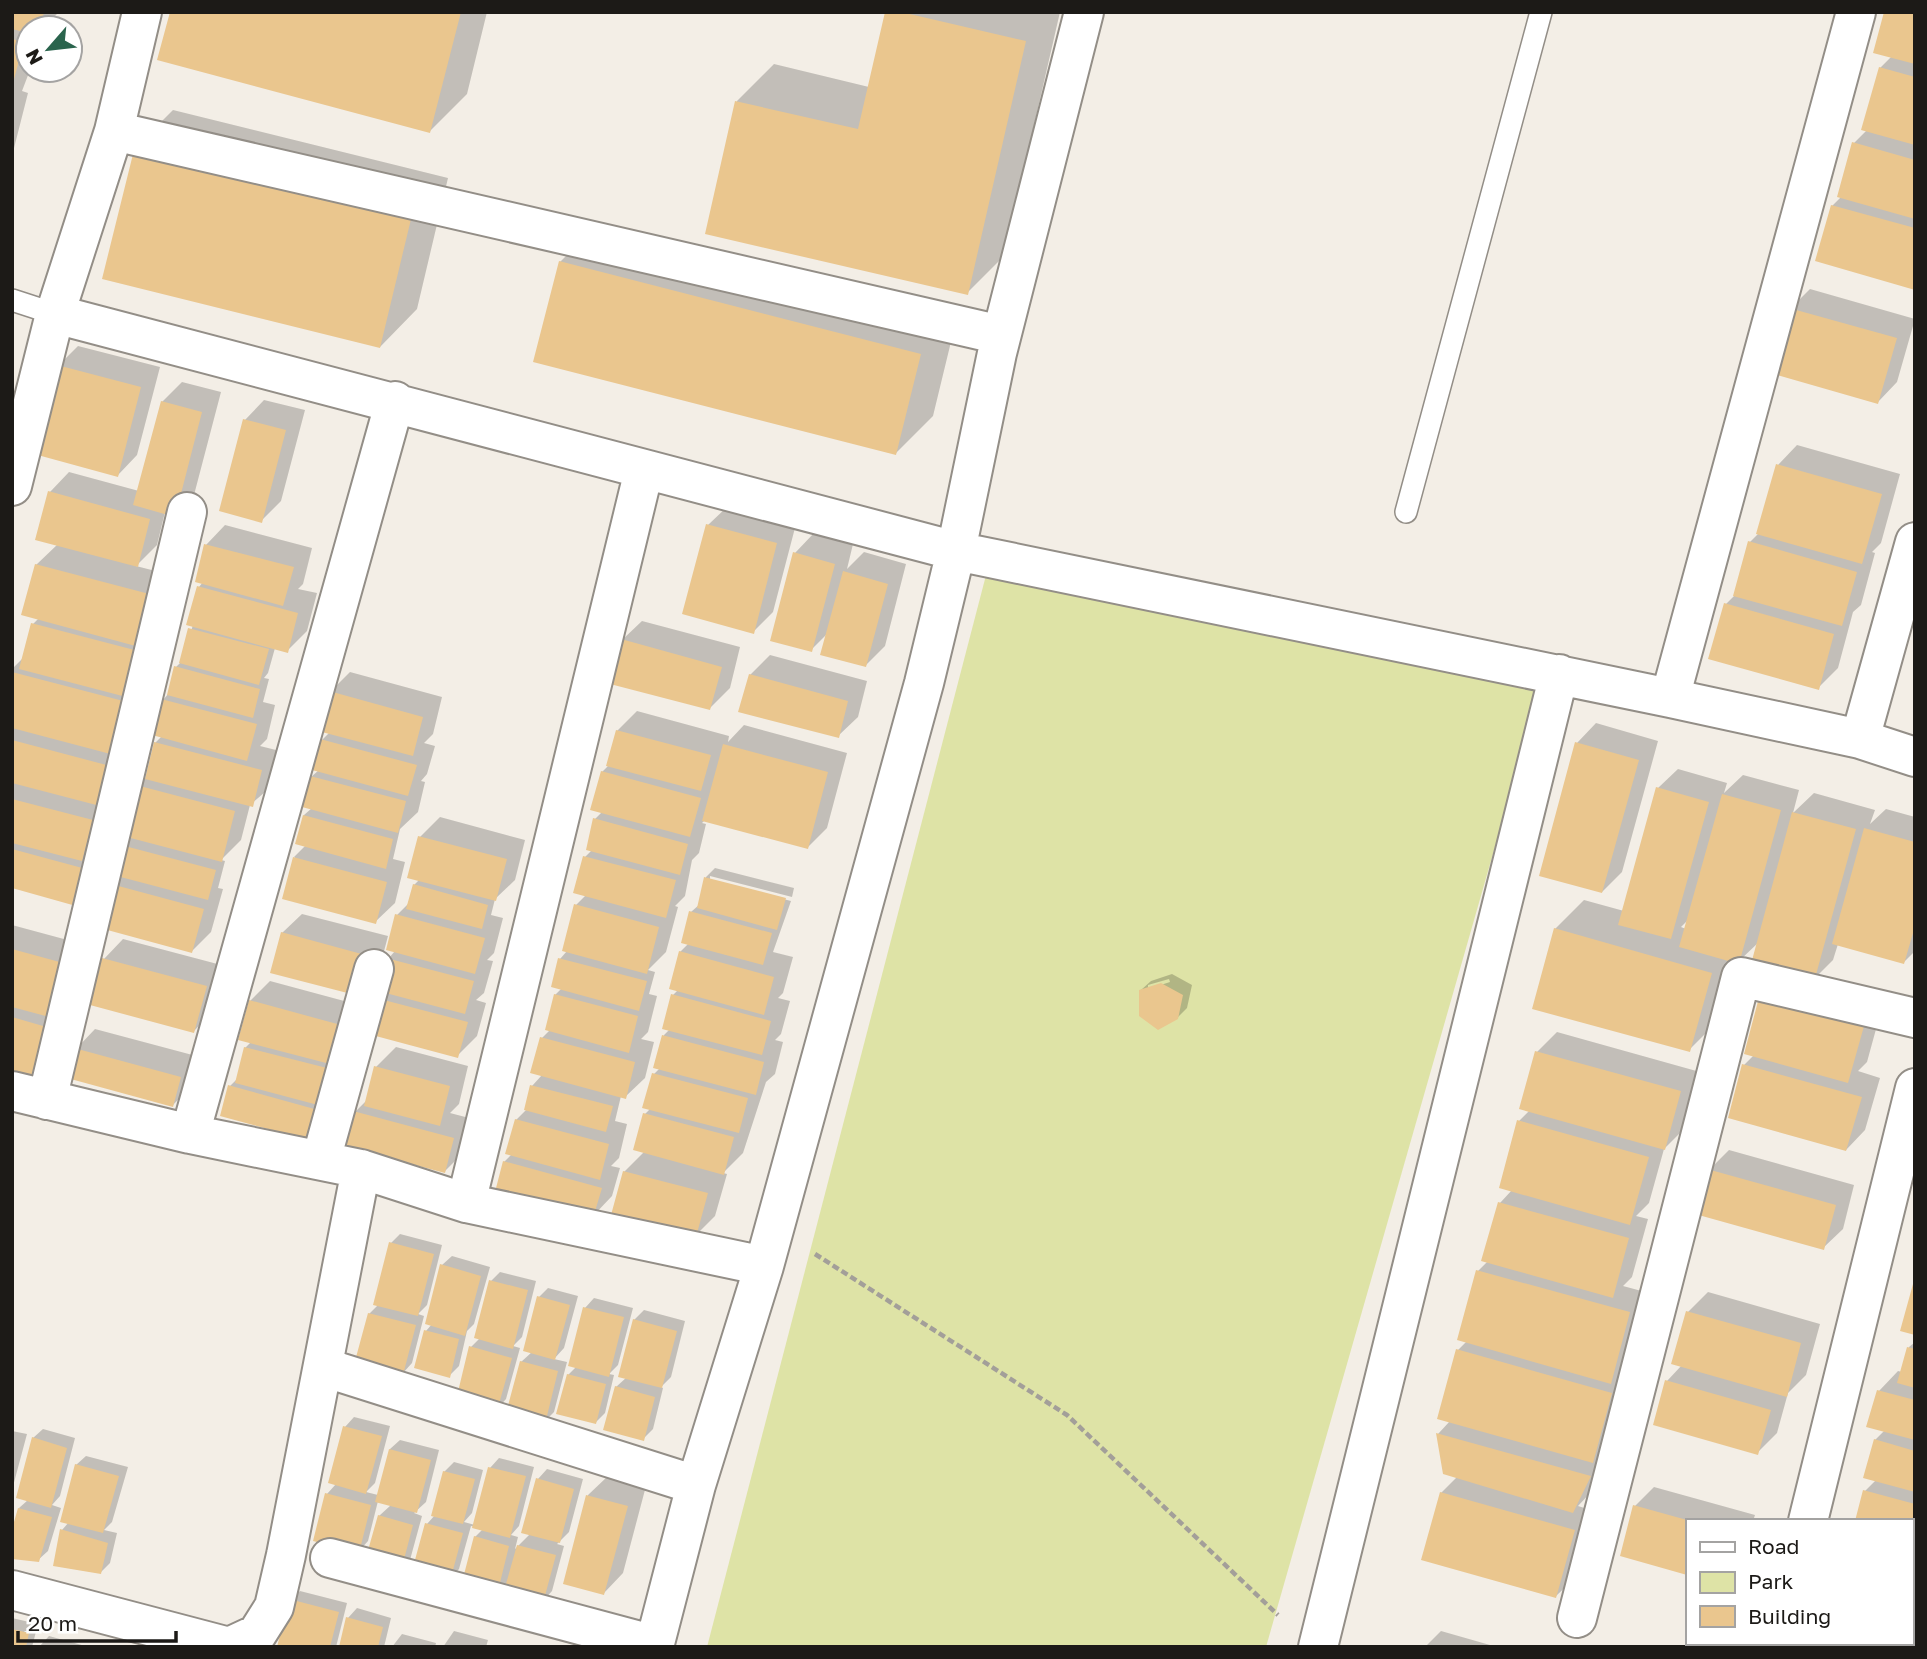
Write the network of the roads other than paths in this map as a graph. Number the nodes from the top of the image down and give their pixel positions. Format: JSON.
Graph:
{"nodes":[{"id":1,"x":142,"y":12,"type":"edge"},
{"id":2,"x":1084,"y":12,"type":"edge"},
{"id":3,"x":1541,"y":12,"type":"edge"},
{"id":4,"x":1856,"y":12,"type":"edge"},
{"id":5,"x":114,"y":131,"type":"junction"},
{"id":6,"x":12,"y":300,"type":"edge"},
{"id":7,"x":55,"y":314,"type":"junction"},
{"id":8,"x":1001,"y":335,"type":"junction"},
{"id":9,"x":396,"y":401,"type":"junction"},
{"id":10,"x":644,"y":470,"type":"junction"},
{"id":11,"x":12,"y":486,"type":"edge"},
{"id":12,"x":187,"y":512,"type":"dead end"},
{"id":13,"x":1406,"y":512,"type":"dead end"},
{"id":14,"x":1915,"y":542,"type":"edge"},
{"id":15,"x":956,"y":551,"type":"junction"},
{"id":16,"x":1559,"y":674,"type":"junction"},
{"id":17,"x":1670,"y":698,"type":"junction"},
{"id":18,"x":1860,"y":739,"type":"junction"},
{"id":19,"x":1915,"y":757,"type":"edge"},
{"id":20,"x":374,"y":969,"type":"dead end"},
{"id":21,"x":1915,"y":1018,"type":"edge"},
{"id":22,"x":1915,"y":1088,"type":"edge"},
{"id":23,"x":30,"y":1096,"type":"edge"},
{"id":24,"x":190,"y":1134,"type":"junction"},
{"id":25,"x":321,"y":1160,"type":"junction"},
{"id":26,"x":361,"y":1169,"type":"junction"},
{"id":27,"x":466,"y":1203,"type":"junction"},
{"id":28,"x":764,"y":1266,"type":"junction"},
{"id":29,"x":323,"y":1367,"type":"junction"},
{"id":30,"x":696,"y":1485,"type":"junction"},
{"id":31,"x":1808,"y":1519,"type":"edge"},
{"id":32,"x":330,"y":1558,"type":"dead end"},
{"id":33,"x":12,"y":1590,"type":"edge"},
{"id":34,"x":1577,"y":1618,"type":"dead end"},
{"id":35,"x":141,"y":1636,"type":"edge"},
{"id":36,"x":654,"y":1646,"type":"edge"},
{"id":37,"x":1318,"y":1647,"type":"edge"}],
"edges":[{"from":1,"to":5,"type":"street"},
{"from":2,"to":8,"type":"street"},
{"from":3,"to":13,"type":"lane"},
{"from":4,"to":17,"type":"street"},
{"from":5,"to":7,"type":"street"},
{"from":5,"to":8,"type":"street"},
{"from":6,"to":7,"type":"lane"},
{"from":7,"to":9,"type":"street"},
{"from":7,"to":11,"type":"street"},
{"from":8,"to":15,"type":"street"},
{"from":9,"to":10,"type":"street"},
{"from":9,"to":24,"type":"street"},
{"from":10,"to":15,"type":"street"},
{"from":10,"to":27,"type":"street"},
{"from":12,"to":23,"type":"street"},
{"from":14,"to":18,"type":"street"},
{"from":15,"to":16,"type":"street"},
{"from":15,"to":28,"type":"street"},
{"from":16,"to":17,"type":"street"},
{"from":16,"to":37,"type":"street"},
{"from":17,"to":18,"type":"street"},
{"from":18,"to":19,"type":"street"},
{"from":20,"to":25,"type":"street"},
{"from":21,"to":34,"type":"street"},
{"from":22,"to":31,"type":"street"},
{"from":23,"to":24,"type":"street"},
{"from":24,"to":25,"type":"street"},
{"from":25,"to":26,"type":"street"},
{"from":26,"to":27,"type":"street"},
{"from":26,"to":29,"type":"street"},
{"from":27,"to":28,"type":"street"},
{"from":28,"to":30,"type":"street"},
{"from":29,"to":30,"type":"street"},
{"from":29,"to":35,"type":"street"},
{"from":30,"to":36,"type":"street"},
{"from":32,"to":36,"type":"street"},
{"from":33,"to":35,"type":"street"}]}
